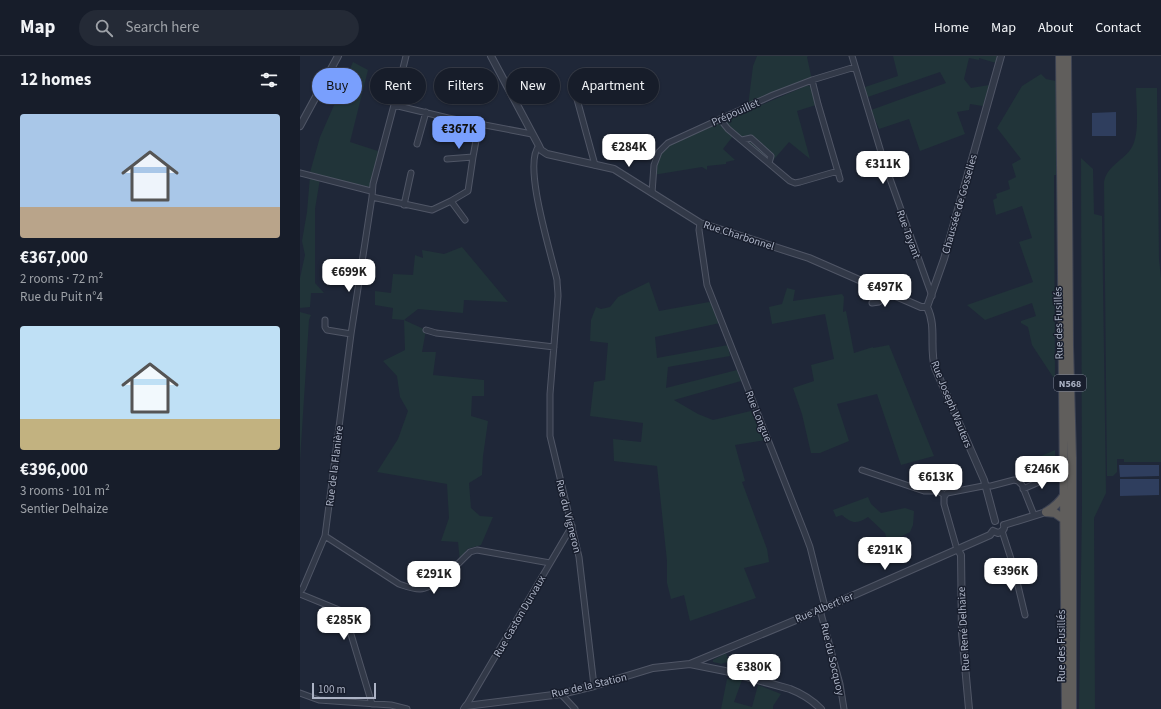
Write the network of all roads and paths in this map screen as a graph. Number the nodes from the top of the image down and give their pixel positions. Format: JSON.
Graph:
{"nodes":[{"id":1,"x":338,"y":56,"type":"edge"},
{"id":2,"x":406,"y":56,"type":"edge"},
{"id":3,"x":491,"y":56,"type":"edge"},
{"id":4,"x":852,"y":56,"type":"edge"},
{"id":5,"x":1001,"y":56,"type":"edge"},
{"id":6,"x":1060,"y":56,"type":"edge"},
{"id":7,"x":1067,"y":56,"type":"edge"},
{"id":8,"x":855,"y":67,"type":"junction"},
{"id":9,"x":812,"y":80,"type":"junction"},
{"id":10,"x":577,"y":104,"type":"edge"},
{"id":11,"x":394,"y":105,"type":"junction"},
{"id":12,"x":426,"y":112,"type":"junction"},
{"id":13,"x":720,"y":119,"type":"junction"},
{"id":14,"x":480,"y":124,"type":"junction"},
{"id":15,"x":300,"y":126,"type":"edge"},
{"id":16,"x":532,"y":134,"type":"junction"},
{"id":17,"x":417,"y":144,"type":"dead end"},
{"id":18,"x":538,"y":146,"type":"junction"},
{"id":19,"x":473,"y":157,"type":"junction"},
{"id":20,"x":447,"y":159,"type":"dead end"},
{"id":21,"x":595,"y":165,"type":"junction"},
{"id":22,"x":838,"y":171,"type":"junction"},
{"id":23,"x":300,"y":173,"type":"edge"},
{"id":24,"x":411,"y":174,"type":"dead end"},
{"id":25,"x":840,"y":179,"type":"dead end"},
{"id":26,"x":652,"y":193,"type":"junction"},
{"id":27,"x":372,"y":194,"type":"junction"},
{"id":28,"x":451,"y":201,"type":"junction"},
{"id":29,"x":404,"y":205,"type":"junction"},
{"id":30,"x":465,"y":220,"type":"dead end"},
{"id":31,"x":700,"y":223,"type":"junction"},
{"id":32,"x":889,"y":293,"type":"junction"},
{"id":33,"x":932,"y":296,"type":"junction"},
{"id":34,"x":872,"y":303,"type":"dead end"},
{"id":35,"x":927,"y":307,"type":"junction"},
{"id":36,"x":326,"y":320,"type":"dead end"},
{"id":37,"x":426,"y":330,"type":"dead end"},
{"id":38,"x":351,"y":334,"type":"junction"},
{"id":39,"x":554,"y":347,"type":"junction"},
{"id":40,"x":862,"y":470,"type":"dead end"},
{"id":41,"x":1055,"y":475,"type":"dead end"},
{"id":42,"x":986,"y":486,"type":"junction"},
{"id":43,"x":1023,"y":489,"type":"junction"},
{"id":44,"x":1065,"y":494,"type":"junction"},
{"id":45,"x":945,"y":496,"type":"junction"},
{"id":46,"x":1046,"y":512,"type":"junction"},
{"id":47,"x":1034,"y":515,"type":"junction"},
{"id":48,"x":1065,"y":520,"type":"junction"},
{"id":49,"x":995,"y":521,"type":"junction"},
{"id":50,"x":572,"y":526,"type":"junction"},
{"id":51,"x":1003,"y":528,"type":"junction"},
{"id":52,"x":993,"y":531,"type":"junction"},
{"id":53,"x":325,"y":536,"type":"junction"},
{"id":54,"x":958,"y":550,"type":"junction"},
{"id":55,"x":550,"y":563,"type":"junction"},
{"id":56,"x":300,"y":593,"type":"edge"},
{"id":57,"x":823,"y":608,"type":"junction"},
{"id":58,"x":1025,"y":615,"type":"dead end"},
{"id":59,"x":690,"y":664,"type":"junction"},
{"id":60,"x":594,"y":686,"type":"junction"},
{"id":61,"x":300,"y":693,"type":"edge"},
{"id":62,"x":561,"y":694,"type":"junction"},
{"id":63,"x":372,"y":704,"type":"junction"},
{"id":64,"x":465,"y":708,"type":"edge"},
{"id":65,"x":407,"y":709,"type":"edge"},
{"id":66,"x":575,"y":709,"type":"edge"},
{"id":67,"x":821,"y":709,"type":"edge"},
{"id":68,"x":844,"y":709,"type":"edge"},
{"id":69,"x":969,"y":709,"type":"edge"},
{"id":70,"x":1066,"y":709,"type":"edge"},
{"id":71,"x":1072,"y":709,"type":"edge"}],
"edges":[{"from":1,"to":15,"type":"street"},
{"from":2,"to":11,"type":"street","name":"Rue de la Flanière"},
{"from":3,"to":16,"type":"street"},
{"from":4,"to":8,"type":"street","name":"Rue Tayant"},
{"from":5,"to":33,"type":"street","name":"Chaussée de Gosselies"},
{"from":6,"to":44,"type":"highway","name":"Rue des Fusillés","number":"N568"},
{"from":7,"to":71,"type":"highway","name":"Rue des Fusillés","number":"N568"},
{"from":8,"to":9,"type":"street","name":"Prépouillet"},
{"from":8,"to":33,"type":"street","name":"Rue Tayant"},
{"from":9,"to":13,"type":"street","name":"Prépouillet"},
{"from":9,"to":22,"type":"street"},
{"from":10,"to":21,"type":"street"},
{"from":11,"to":12,"type":"street"},
{"from":11,"to":27,"type":"street","name":"Rue de la Flanière"},
{"from":12,"to":14,"type":"street"},
{"from":12,"to":17,"type":"street"},
{"from":13,"to":22,"type":"street"},
{"from":13,"to":26,"type":"street","name":"Prépouillet"},
{"from":14,"to":16,"type":"street"},
{"from":14,"to":19,"type":"street"},
{"from":16,"to":18,"type":"street"},
{"from":18,"to":21,"type":"street","name":"Rue Charbonnel"},
{"from":18,"to":39,"type":"street","name":"Rue du Vigneron"},
{"from":19,"to":20,"type":"street"},
{"from":19,"to":28,"type":"street"},
{"from":21,"to":26,"type":"street","name":"Rue Charbonnel"},
{"from":22,"to":25,"type":"street"},
{"from":23,"to":27,"type":"street"},
{"from":24,"to":29,"type":"street"},
{"from":26,"to":31,"type":"street","name":"Rue Charbonnel"},
{"from":27,"to":29,"type":"street"},
{"from":27,"to":38,"type":"street","name":"Rue de la Flanière"},
{"from":28,"to":29,"type":"street"},
{"from":28,"to":30,"type":"street"},
{"from":31,"to":32,"type":"street","name":"Rue Charbonnel"},
{"from":31,"to":57,"type":"street","name":"Rue Longue"},
{"from":32,"to":34,"type":"street"},
{"from":32,"to":35,"type":"street","name":"Rue Charbonnel"},
{"from":33,"to":35,"type":"street"},
{"from":35,"to":42,"type":"street","name":"Rue Joseph Wauters"},
{"from":36,"to":38,"type":"street"},
{"from":37,"to":39,"type":"street"},
{"from":38,"to":53,"type":"street","name":"Rue de la Flanière"},
{"from":39,"to":50,"type":"street","name":"Rue du Vigneron"},
{"from":40,"to":45,"type":"street"},
{"from":41,"to":43,"type":"street"},
{"from":42,"to":43,"type":"street"},
{"from":42,"to":45,"type":"street"},
{"from":42,"to":49,"type":"street","name":"Rue Joseph Wauters"},
{"from":43,"to":47,"type":"street"},
{"from":44,"to":46,"type":"highway"},
{"from":44,"to":48,"type":"highway","name":"Rue des Fusillés","number":"N568"},
{"from":45,"to":54,"type":"street"},
{"from":46,"to":47,"type":"street"},
{"from":46,"to":48,"type":"highway"},
{"from":47,"to":51,"type":"street"},
{"from":48,"to":70,"type":"highway","name":"Rue des Fusillés","number":"N568"},
{"from":49,"to":51,"type":"street"},
{"from":49,"to":52,"type":"street"},
{"from":50,"to":55,"type":"street","name":"Rue Gaston Durvaux"},
{"from":50,"to":60,"type":"street","name":"Rue du Vigneron"},
{"from":51,"to":52,"type":"street"},
{"from":51,"to":58,"type":"street"},
{"from":52,"to":54,"type":"street","name":"Rue Albert Ier"},
{"from":53,"to":55,"type":"street"},
{"from":53,"to":56,"type":"street","name":"Rue de la Flanière"},
{"from":54,"to":57,"type":"street","name":"Rue Albert Ier"},
{"from":54,"to":69,"type":"street","name":"Rue René Delhaize"},
{"from":55,"to":64,"type":"street","name":"Rue Gaston Durvaux"},
{"from":56,"to":63,"type":"street"},
{"from":57,"to":59,"type":"street","name":"Rue Albert Ier"},
{"from":57,"to":68,"type":"street","name":"Rue du Socquoy"},
{"from":59,"to":60,"type":"street","name":"Rue de la Station"},
{"from":59,"to":67,"type":"street"},
{"from":60,"to":62,"type":"street","name":"Rue de la Station"},
{"from":61,"to":63,"type":"street"},
{"from":62,"to":64,"type":"street","name":"Rue de la Station"},
{"from":62,"to":66,"type":"street"},
{"from":63,"to":65,"type":"street"}]}
